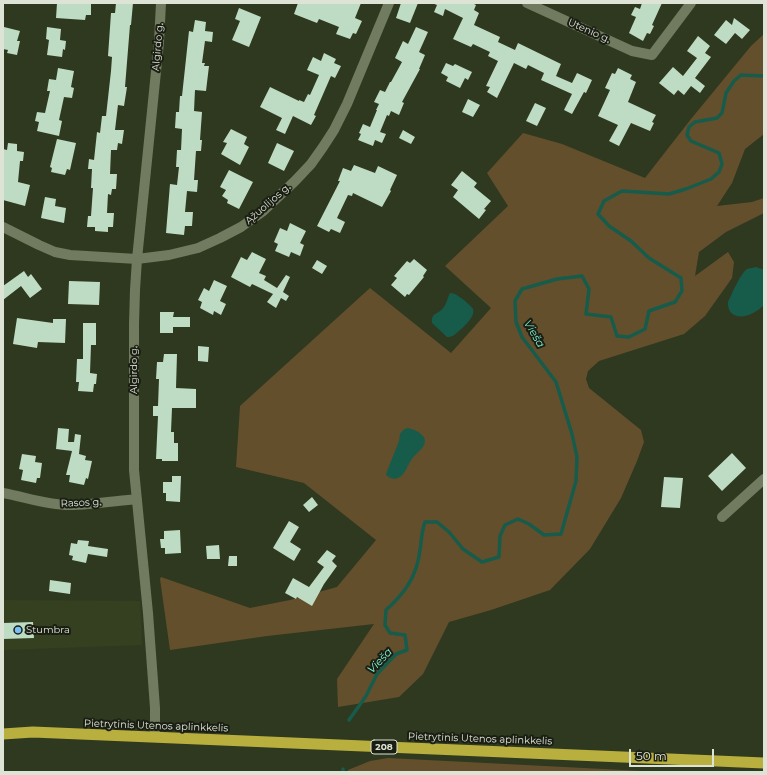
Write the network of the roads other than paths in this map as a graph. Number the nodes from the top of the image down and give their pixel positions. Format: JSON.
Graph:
{"nodes":[{"id":1,"x":161,"y":3,"type":"edge"},
{"id":2,"x":389,"y":3,"type":"edge"},
{"id":3,"x":526,"y":3,"type":"edge"},
{"id":4,"x":691,"y":3,"type":"edge"},
{"id":5,"x":3,"y":227,"type":"edge"},
{"id":6,"x":137,"y":259,"type":"junction"},
{"id":7,"x":764,"y":479,"type":"edge"},
{"id":8,"x":3,"y":493,"type":"edge"},
{"id":9,"x":137,"y":498,"type":"junction"},
{"id":10,"x":722,"y":517,"type":"dead end"},
{"id":11,"x":3,"y":734,"type":"edge"},
{"id":12,"x":156,"y":737,"type":"junction"},
{"id":13,"x":764,"y":764,"type":"edge"}],
"edges":[{"from":1,"to":6,"type":"street","name":"Algirdo g."},
{"from":2,"to":6,"type":"street","name":"Ąžuolijos g."},
{"from":3,"to":4,"type":"street","name":"Utenio g."},
{"from":5,"to":6,"type":"street","name":"Ąžuolijos g."},
{"from":6,"to":9,"type":"street","name":"Algirdo g."},
{"from":7,"to":10,"type":"street"},
{"from":8,"to":9,"type":"street","name":"Rasos g."},
{"from":9,"to":12,"type":"street","name":"Algirdo g."},
{"from":11,"to":12,"type":"highway","name":"Pietrytinis Utenos aplinkkelis","number":"208"},
{"from":12,"to":13,"type":"highway","name":"Pietrytinis Utenos aplinkkelis","number":"208"}]}
